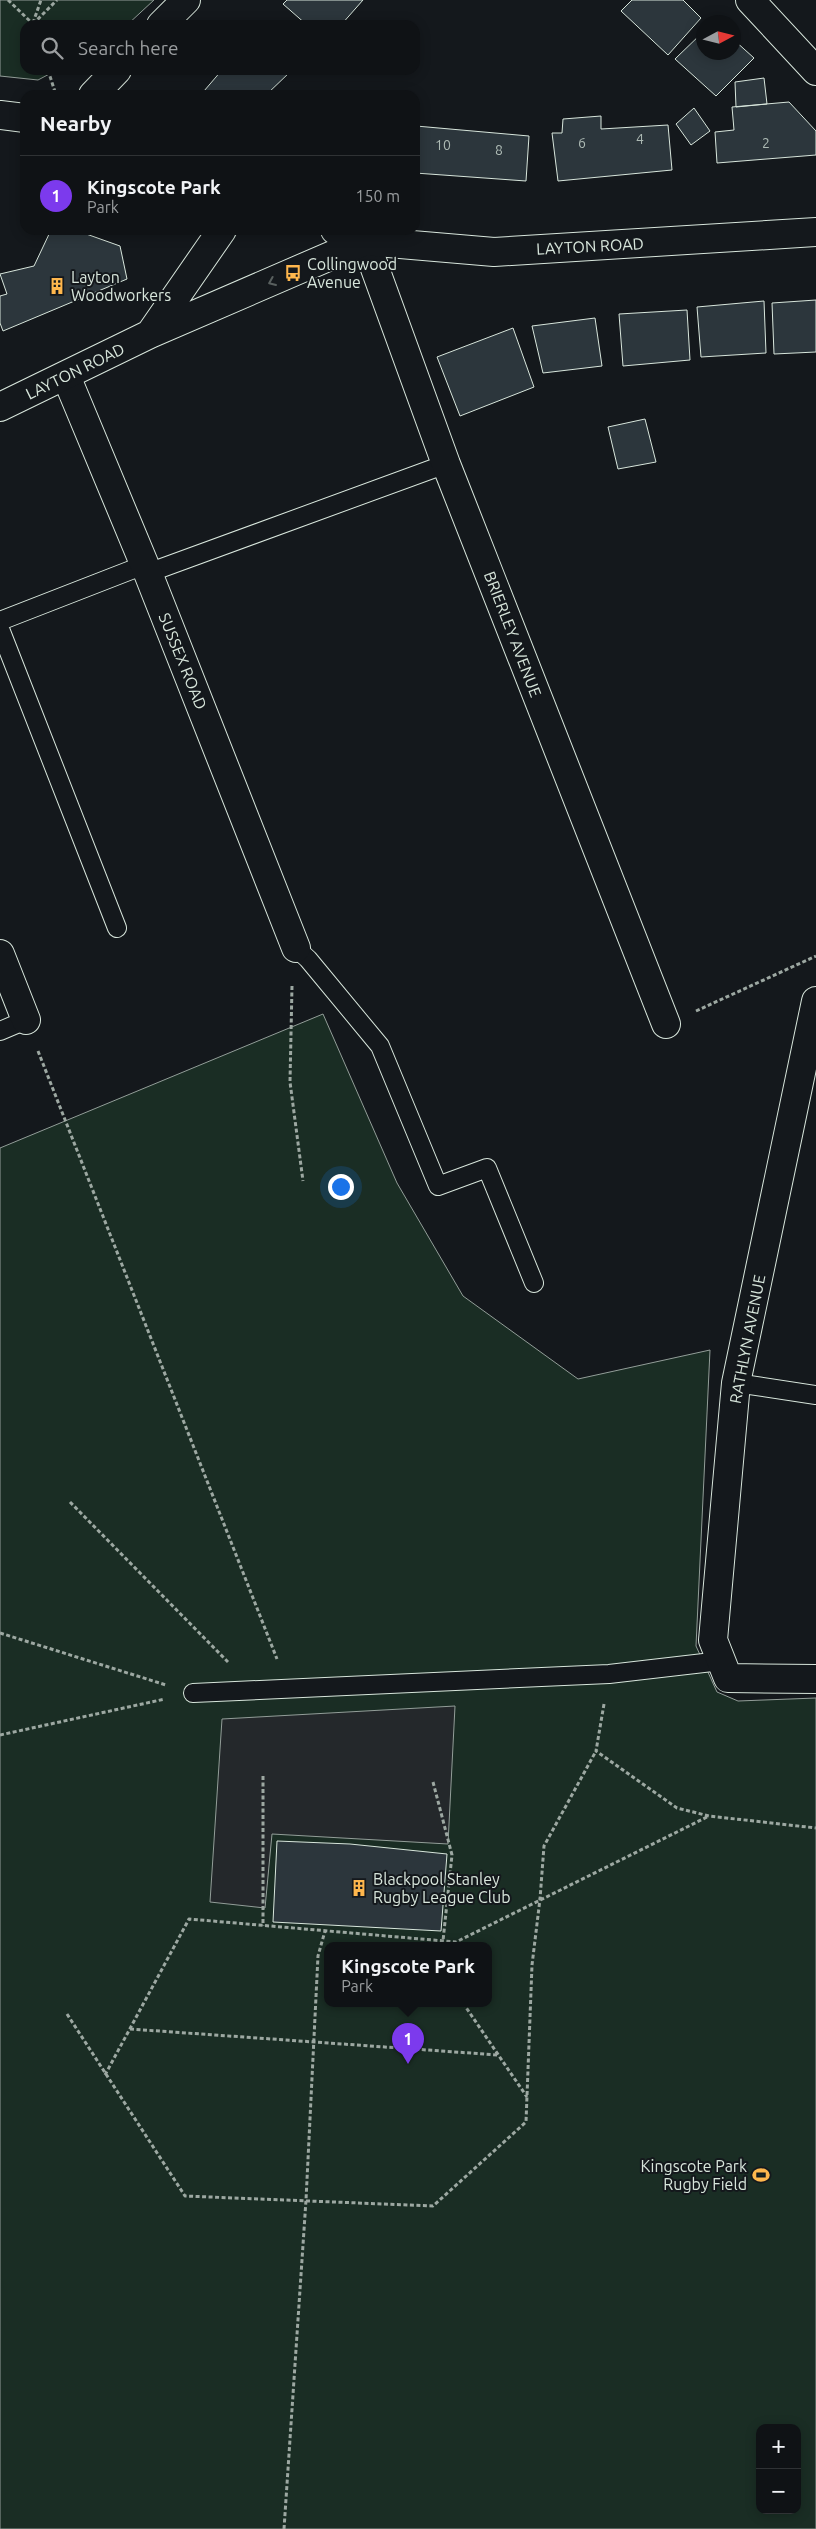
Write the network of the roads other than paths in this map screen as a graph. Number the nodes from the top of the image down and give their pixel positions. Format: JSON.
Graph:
{"nodes":[{"id":1,"x":186,"y":0,"type":"edge"},
{"id":2,"x":750,"y":0,"type":"edge"},
{"id":3,"x":166,"y":20,"type":"edge"},
{"id":4,"x":816,"y":70,"type":"edge"},
{"id":5,"x":112,"y":75,"type":"edge"},
{"id":6,"x":97,"y":90,"type":"edge"},
{"id":7,"x":0,"y":115,"type":"edge"},
{"id":8,"x":20,"y":117,"type":"edge"},
{"id":9,"x":816,"y":232,"type":"edge"},
{"id":10,"x":219,"y":235,"type":"edge"},
{"id":11,"x":349,"y":235,"type":"edge"},
{"id":12,"x":365,"y":241,"type":"junction"},
{"id":13,"x":150,"y":334,"type":"junction"},
{"id":14,"x":66,"y":376,"type":"junction"},
{"id":15,"x":0,"y":407,"type":"edge"},
{"id":16,"x":446,"y":464,"type":"junction"},
{"id":17,"x":146,"y":569,"type":"junction"},
{"id":18,"x":0,"y":621,"type":"edge"},
{"id":19,"x":0,"y":629,"type":"edge"},
{"id":20,"x":117,"y":928,"type":"dead end"},
{"id":21,"x":296,"y":948,"type":"joint"},
{"id":22,"x":0,"y":954,"type":"edge"},
{"id":23,"x":816,"y":1002,"type":"edge"},
{"id":24,"x":26,"y":1020,"type":"joint"},
{"id":25,"x":666,"y":1024,"type":"road end"},
{"id":26,"x":0,"y":1031,"type":"edge"},
{"id":27,"x":534,"y":1283,"type":"dead end"},
{"id":28,"x":736,"y":1383,"type":"junction"},
{"id":29,"x":816,"y":1395,"type":"edge"},
{"id":30,"x":724,"y":1669,"type":"junction"},
{"id":31,"x":816,"y":1679,"type":"edge"},
{"id":32,"x":193,"y":1693,"type":"road end"}],
"edges":[{"from":1,"to":3,"type":"street"},
{"from":2,"to":4,"type":"street"},
{"from":5,"to":6,"type":"street"},
{"from":7,"to":8,"type":"street"},
{"from":9,"to":12,"type":"street","name":"LAYTON ROAD"},
{"from":10,"to":13,"type":"street","name":"LAYTON ROAD"},
{"from":11,"to":12,"type":"street","name":"LAYTON ROAD"},
{"from":12,"to":13,"type":"street","name":"LAYTON ROAD","one_way":true},
{"from":12,"to":16,"type":"street","name":"BRIERLEY AVENUE"},
{"from":13,"to":14,"type":"street","name":"LAYTON ROAD"},
{"from":14,"to":15,"type":"street","name":"LAYTON ROAD"},
{"from":14,"to":17,"type":"street","name":"SUSSEX ROAD"},
{"from":16,"to":17,"type":"lane"},
{"from":16,"to":25,"type":"street","name":"BRIERLEY AVENUE"},
{"from":17,"to":18,"type":"lane"},
{"from":17,"to":21,"type":"street","name":"SUSSEX ROAD"},
{"from":19,"to":20,"type":"lane"},
{"from":21,"to":27,"type":"lane"},
{"from":22,"to":24,"type":"street"},
{"from":23,"to":28,"type":"street","name":"RATHLYN AVENUE"},
{"from":24,"to":26,"type":"lane"},
{"from":28,"to":29,"type":"lane"},
{"from":28,"to":30,"type":"street","name":"RATHLYN AVENUE"},
{"from":30,"to":31,"type":"street"},
{"from":30,"to":32,"type":"lane"}]}
